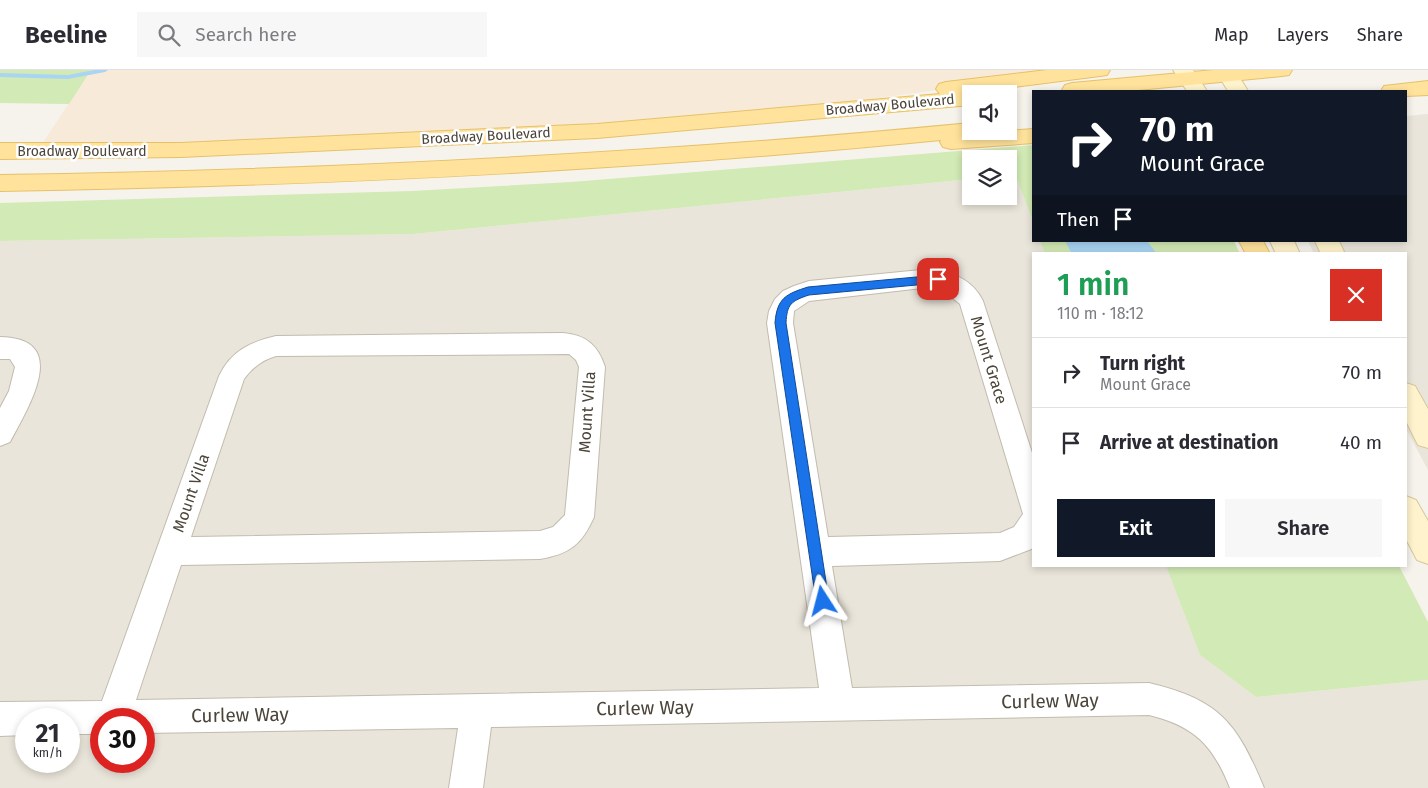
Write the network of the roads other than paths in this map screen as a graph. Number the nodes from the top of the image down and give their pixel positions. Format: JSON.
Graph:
{"nodes":[{"id":1,"x":1100,"y":70,"type":"edge"},
{"id":2,"x":1282,"y":70,"type":"edge"},
{"id":3,"x":1231,"y":79,"type":"edge"},
{"id":4,"x":1190,"y":80,"type":"edge"},
{"id":5,"x":1428,"y":88,"type":"edge"},
{"id":6,"x":1068,"y":90,"type":"edge"},
{"id":7,"x":1403,"y":90,"type":"edge"},
{"id":8,"x":1032,"y":93,"type":"edge"},
{"id":9,"x":1017,"y":94,"type":"edge"},
{"id":10,"x":962,"y":99,"type":"edge"},
{"id":11,"x":799,"y":112,"type":"junction"},
{"id":12,"x":1032,"y":123,"type":"edge"},
{"id":13,"x":1017,"y":125,"type":"edge"},
{"id":14,"x":962,"y":131,"type":"edge"},
{"id":15,"x":1032,"y":136,"type":"edge"},
{"id":16,"x":822,"y":146,"type":"junction"},
{"id":17,"x":0,"y":152,"type":"edge"},
{"id":18,"x":0,"y":183,"type":"edge"},
{"id":19,"x":0,"y":348,"type":"edge"},
{"id":20,"x":1407,"y":396,"type":"edge"},
{"id":21,"x":0,"y":434,"type":"edge"},
{"id":22,"x":1428,"y":436,"type":"edge"},
{"id":23,"x":1032,"y":500,"type":"edge"},
{"id":24,"x":1407,"y":511,"type":"edge"},
{"id":25,"x":1032,"y":529,"type":"edge"},
{"id":26,"x":1428,"y":550,"type":"edge"},
{"id":27,"x":171,"y":551,"type":"junction"},
{"id":28,"x":815,"y":552,"type":"junction"},
{"id":29,"x":838,"y":704,"type":"junction"},
{"id":30,"x":116,"y":708,"type":"edge"},
{"id":31,"x":477,"y":711,"type":"junction"},
{"id":32,"x":155,"y":716,"type":"edge"},
{"id":33,"x":90,"y":717,"type":"edge"},
{"id":34,"x":0,"y":719,"type":"edge"},
{"id":35,"x":466,"y":788,"type":"edge"},
{"id":36,"x":1247,"y":788,"type":"edge"}],
"edges":[{"from":1,"to":11,"type":"main road"},
{"from":2,"to":3,"type":"main road"},
{"from":3,"to":4,"type":"main road"},
{"from":4,"to":6,"type":"main road"},
{"from":5,"to":7,"type":"main road"},
{"from":8,"to":9,"type":"main road"},
{"from":10,"to":11,"type":"main road","name":"Broadway Boulevard"},
{"from":11,"to":17,"type":"main road","name":"Broadway Boulevard"},
{"from":12,"to":13,"type":"main road"},
{"from":14,"to":16,"type":"main road","name":"Broadway Boulevard"},
{"from":15,"to":16,"type":"main road"},
{"from":16,"to":18,"type":"main road","name":"Broadway Boulevard"},
{"from":19,"to":21,"type":"street"},
{"from":20,"to":22,"type":"main road"},
{"from":23,"to":28,"type":"street","name":"Mount Grace"},
{"from":24,"to":26,"type":"main road"},
{"from":25,"to":28,"type":"street"},
{"from":27,"to":27,"type":"street","name":"Mount Villa"},
{"from":27,"to":30,"type":"street","name":"Mount Villa"},
{"from":28,"to":29,"type":"street","name":"Mount Grace"},
{"from":29,"to":31,"type":"street","name":"Curlew Way"},
{"from":29,"to":36,"type":"street","name":"Curlew Way"},
{"from":31,"to":32,"type":"street","name":"Curlew Way"},
{"from":31,"to":35,"type":"street"},
{"from":33,"to":34,"type":"street","name":"Curlew Way"}]}
